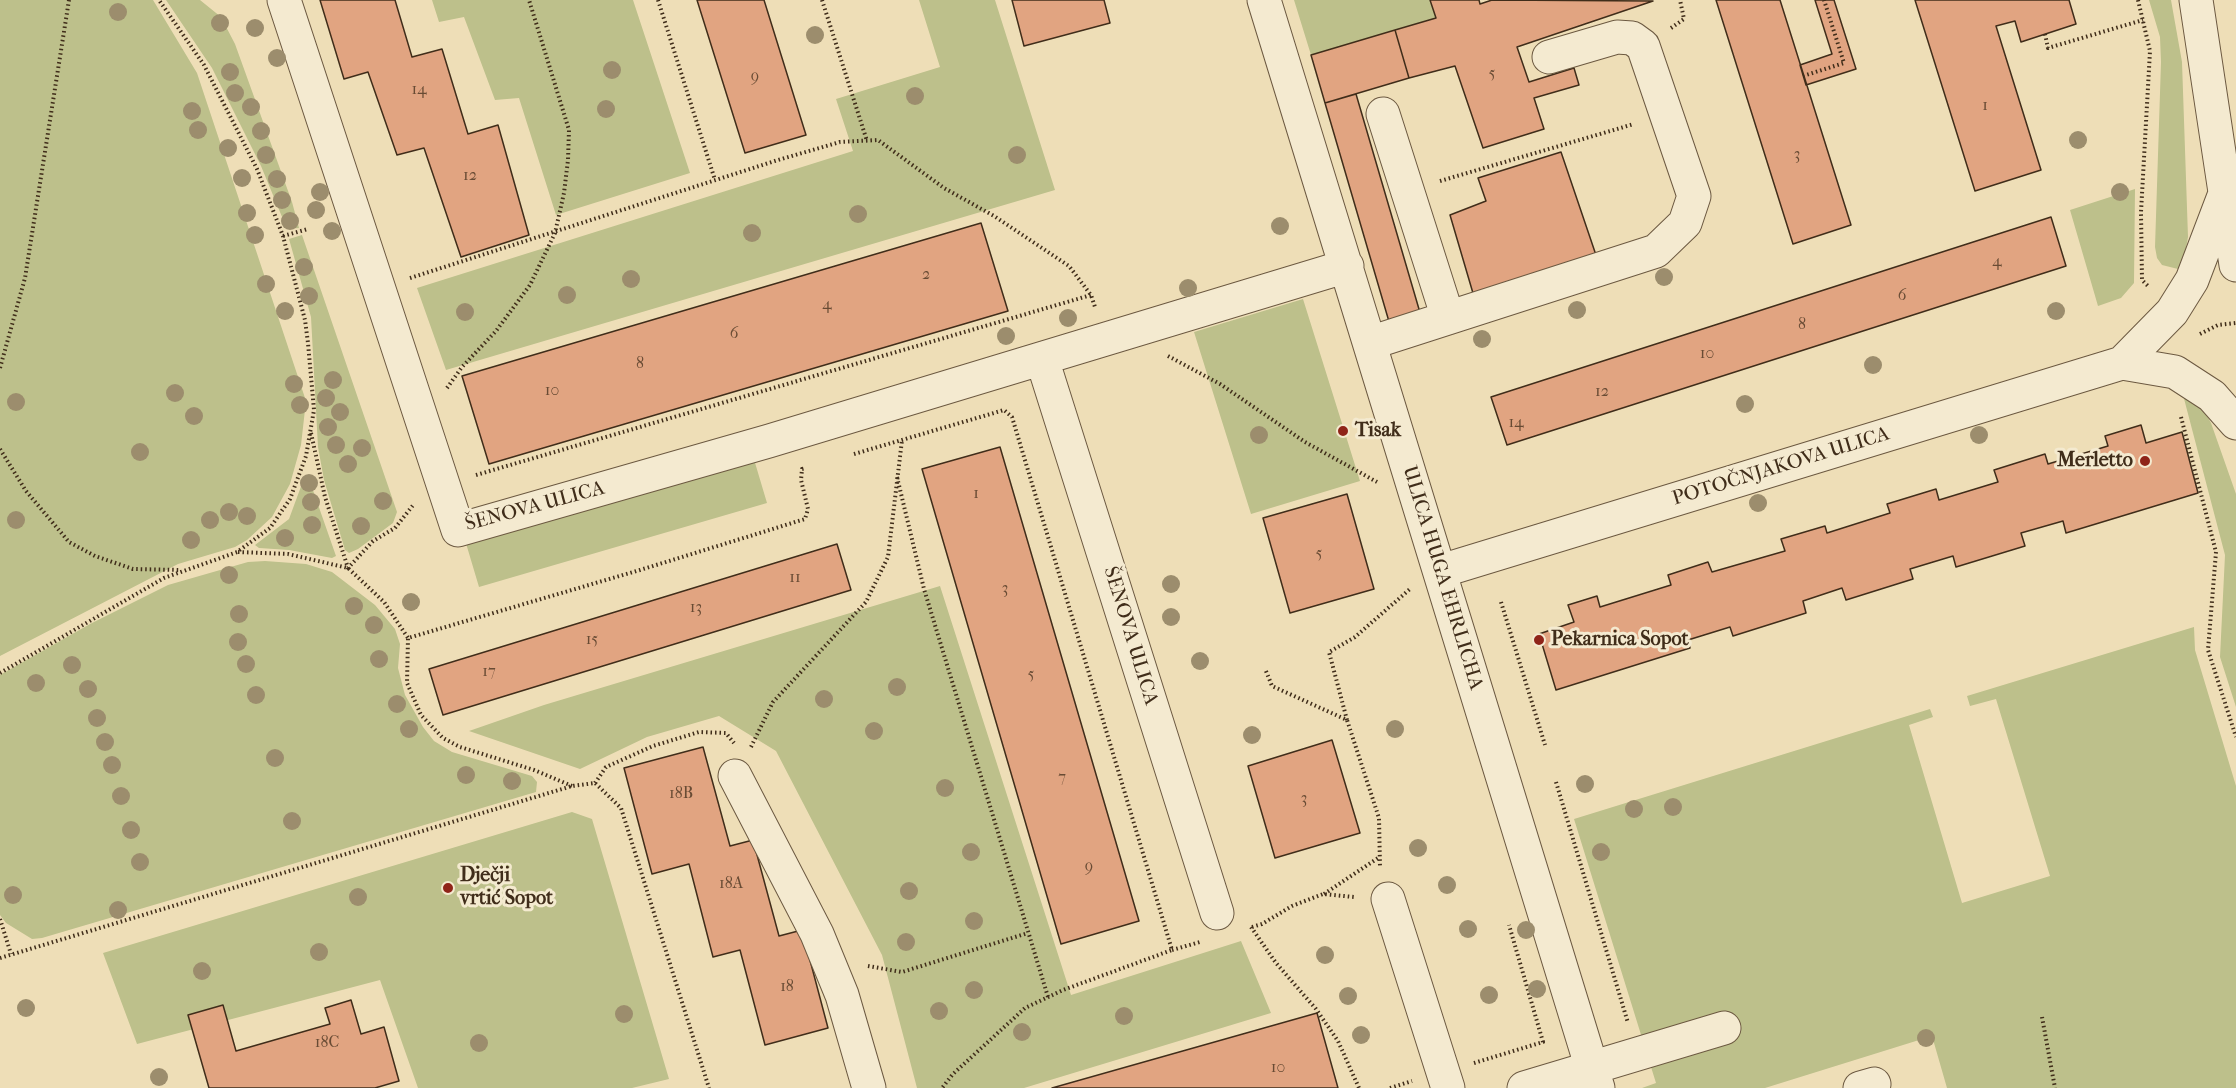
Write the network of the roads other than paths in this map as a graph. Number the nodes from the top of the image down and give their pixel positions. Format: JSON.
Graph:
{"nodes":[{"id":1,"x":284,"y":0,"type":"edge"},
{"id":2,"x":1264,"y":0,"type":"edge"},
{"id":3,"x":2196,"y":0,"type":"edge"},
{"id":4,"x":1549,"y":57,"type":"dead end"},
{"id":5,"x":1383,"y":114,"type":"dead end"},
{"id":6,"x":2224,"y":196,"type":"junction"},
{"id":7,"x":2236,"y":265,"type":"edge"},
{"id":8,"x":1347,"y":266,"type":"junction"},
{"id":9,"x":1448,"y":318,"type":"junction"},
{"id":10,"x":1370,"y":343,"type":"junction"},
{"id":11,"x":1042,"y":359,"type":"junction"},
{"id":12,"x":2122,"y":363,"type":"junction"},
{"id":13,"x":2236,"y":423,"type":"edge"},
{"id":14,"x":1441,"y":571,"type":"junction"},
{"id":15,"x":740,"y":768,"type":"road end"},
{"id":16,"x":1388,"y":899,"type":"road end"},
{"id":17,"x":1221,"y":928,"type":"road end"},
{"id":18,"x":1724,"y":1028,"type":"dead end"},
{"id":19,"x":1595,"y":1078,"type":"edge"},
{"id":20,"x":869,"y":1088,"type":"edge"},
{"id":21,"x":1448,"y":1088,"type":"edge"},
{"id":22,"x":1524,"y":1088,"type":"edge"}],
"edges":[{"from":1,"to":11,"type":"street","name":"ŠENOVA ULICA"},
{"from":2,"to":8,"type":"street","name":"ULICA HUGA EHRLICHA"},
{"from":3,"to":6,"type":"street"},
{"from":4,"to":9,"type":"street"},
{"from":5,"to":9,"type":"street"},
{"from":6,"to":7,"type":"street"},
{"from":6,"to":12,"type":"street","name":"POTOČNJAKOVA ULICA"},
{"from":8,"to":10,"type":"street","name":"ULICA HUGA EHRLICHA"},
{"from":8,"to":11,"type":"street","name":"ŠENOVA ULICA"},
{"from":9,"to":10,"type":"street"},
{"from":10,"to":14,"type":"street","name":"ULICA HUGA EHRLICHA"},
{"from":11,"to":17,"type":"street","name":"ŠENOVA ULICA"},
{"from":12,"to":13,"type":"street","name":"POTOČNJAKOVA ULICA"},
{"from":12,"to":14,"type":"street","name":"POTOČNJAKOVA ULICA"},
{"from":14,"to":19,"type":"street","name":"ULICA HUGA EHRLICHA"},
{"from":15,"to":20,"type":"street"},
{"from":16,"to":21,"type":"street"},
{"from":18,"to":19,"type":"street"},
{"from":19,"to":22,"type":"street"}]}
